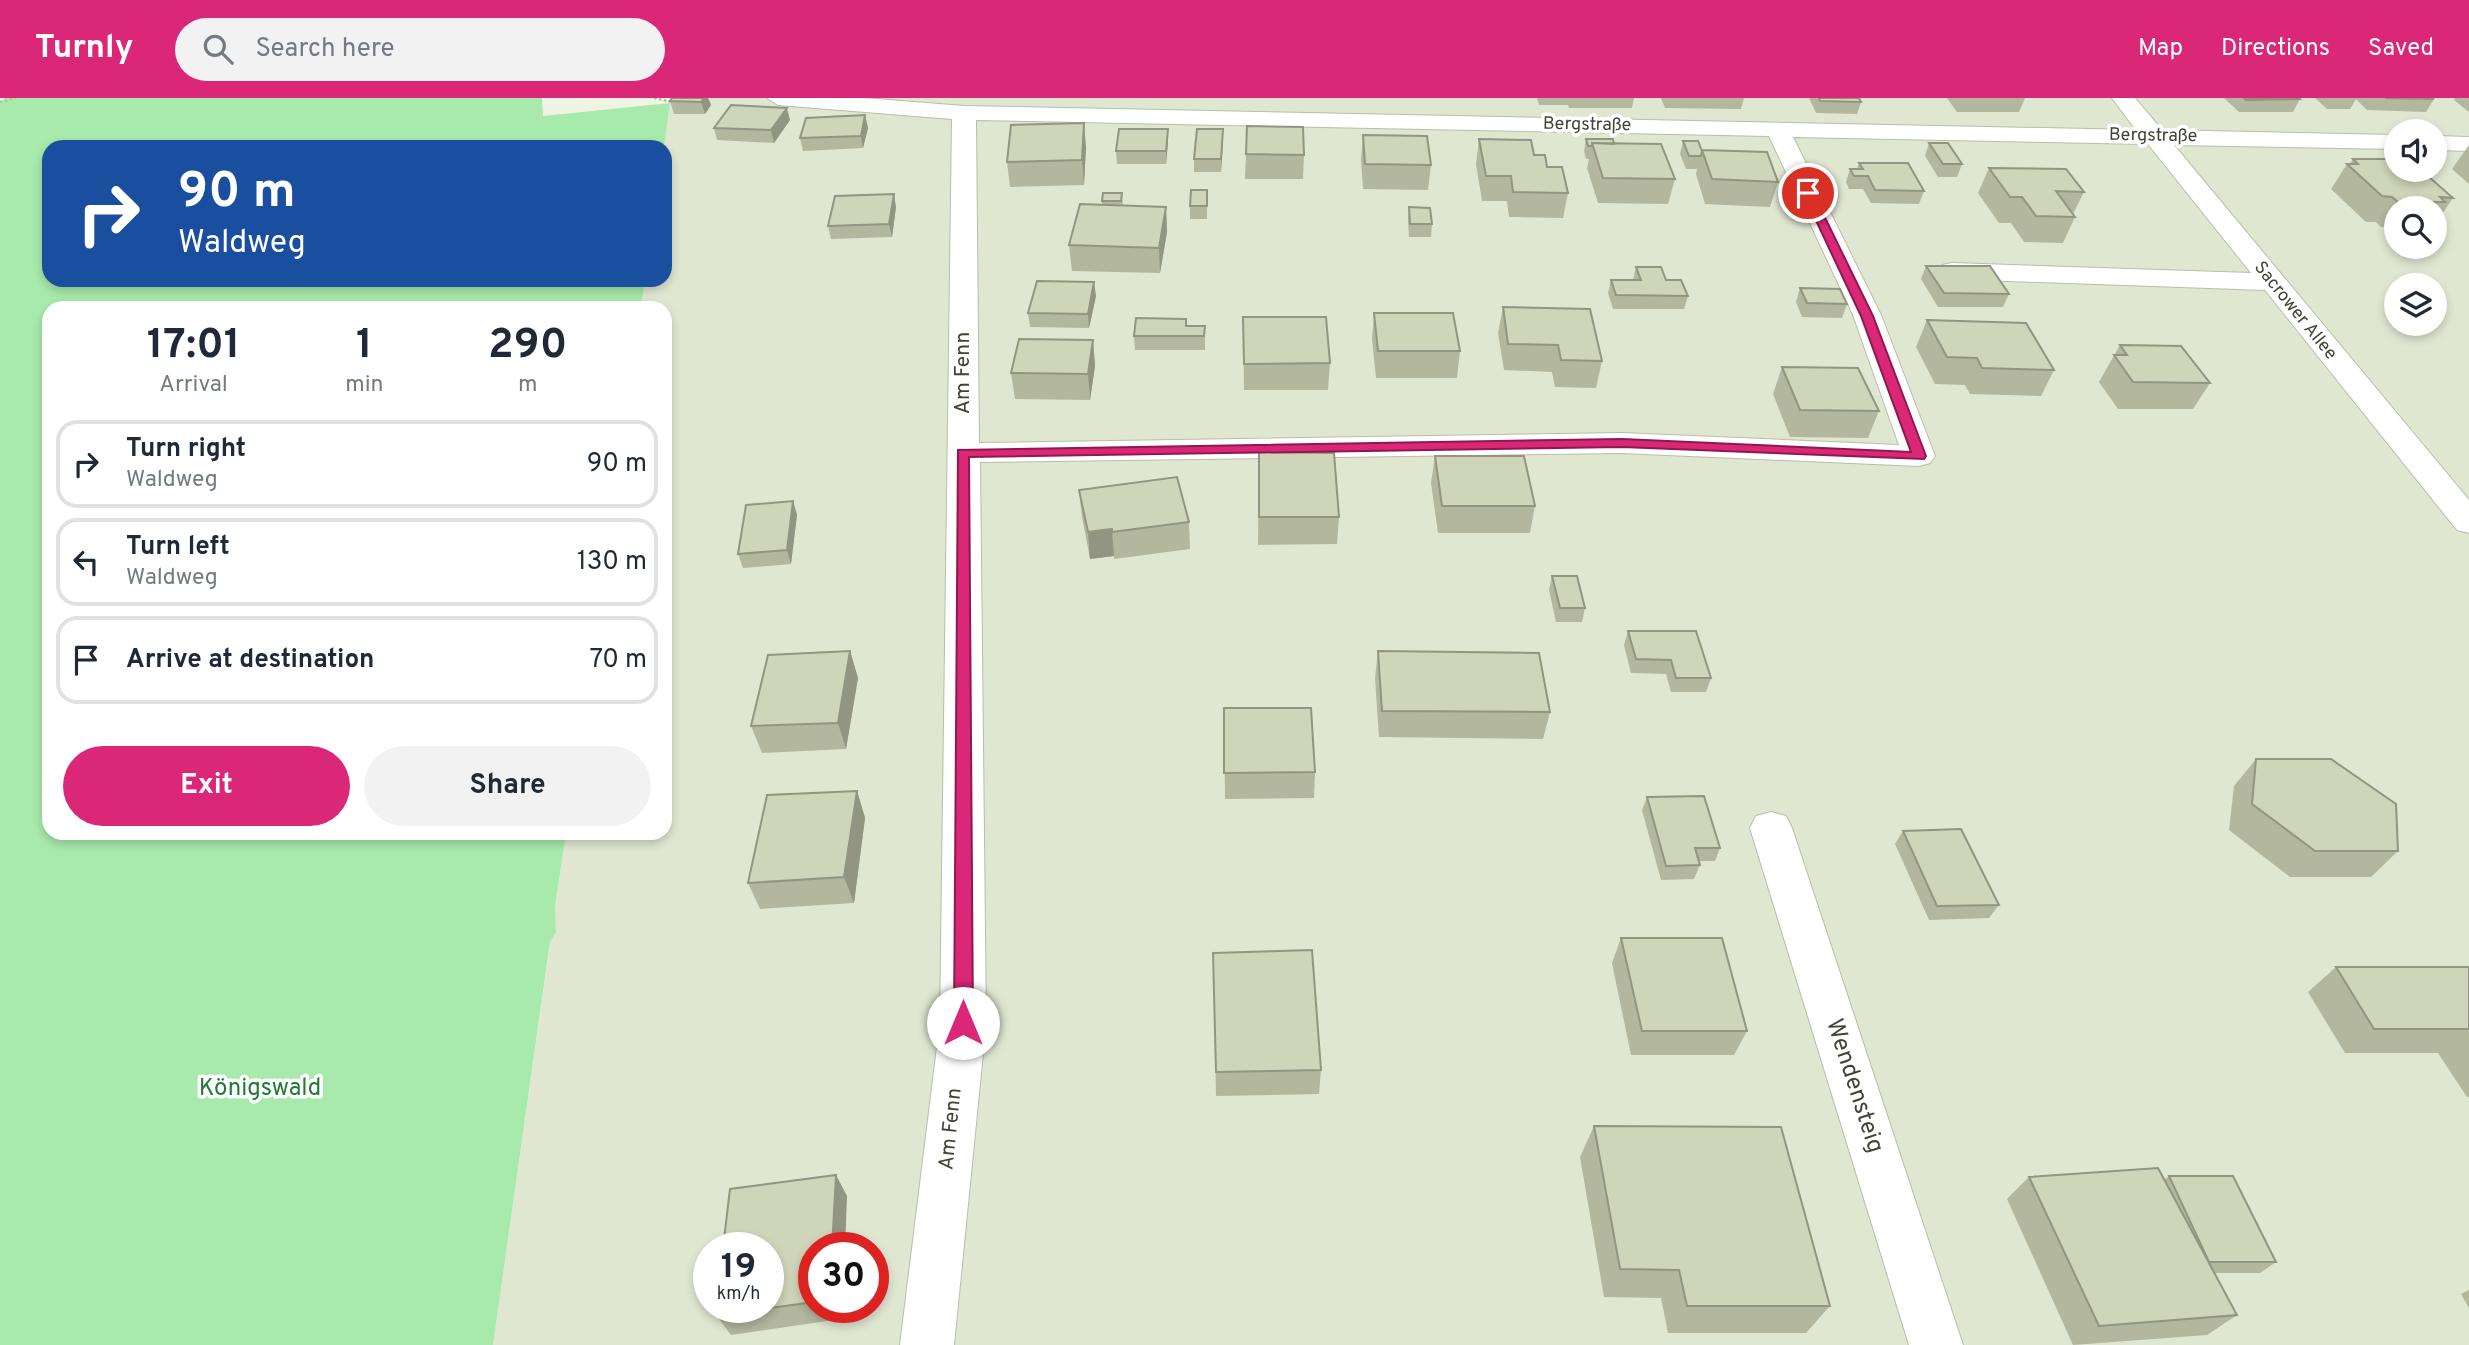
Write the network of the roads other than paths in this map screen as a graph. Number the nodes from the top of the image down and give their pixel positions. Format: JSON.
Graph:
{"nodes":[{"id":1,"x":778,"y":98,"type":"edge"},
{"id":2,"x":2123,"y":98,"type":"edge"},
{"id":3,"x":964,"y":113,"type":"junction"},
{"id":4,"x":1777,"y":129,"type":"junction"},
{"id":5,"x":2153,"y":136,"type":"junction"},
{"id":6,"x":2384,"y":142,"type":"edge"},
{"id":7,"x":2447,"y":144,"type":"edge"},
{"id":8,"x":2469,"y":144,"type":"edge"},
{"id":9,"x":1952,"y":271,"type":"edge"},
{"id":10,"x":2271,"y":282,"type":"junction"},
{"id":11,"x":962,"y":453,"type":"junction"},
{"id":12,"x":2469,"y":522,"type":"edge"},
{"id":13,"x":1771,"y":828,"type":"dead end"},
{"id":14,"x":927,"y":1345,"type":"edge"},
{"id":15,"x":1936,"y":1345,"type":"edge"}],
"edges":[{"from":1,"to":3,"type":"street","name":"Bergstraße"},
{"from":2,"to":5,"type":"street","name":"Sacrower Allee"},
{"from":3,"to":4,"type":"street","name":"Bergstraße"},
{"from":3,"to":11,"type":"street","name":"Am Fenn"},
{"from":4,"to":5,"type":"street","name":"Bergstraße"},
{"from":4,"to":11,"type":"street"},
{"from":5,"to":6,"type":"street","name":"Bergstraße"},
{"from":5,"to":10,"type":"street","name":"Sacrower Allee"},
{"from":7,"to":8,"type":"street"},
{"from":9,"to":10,"type":"street"},
{"from":10,"to":12,"type":"street","name":"Sacrower Allee"},
{"from":11,"to":14,"type":"street","name":"Am Fenn"},
{"from":13,"to":15,"type":"street","name":"Wendensteig"}]}
